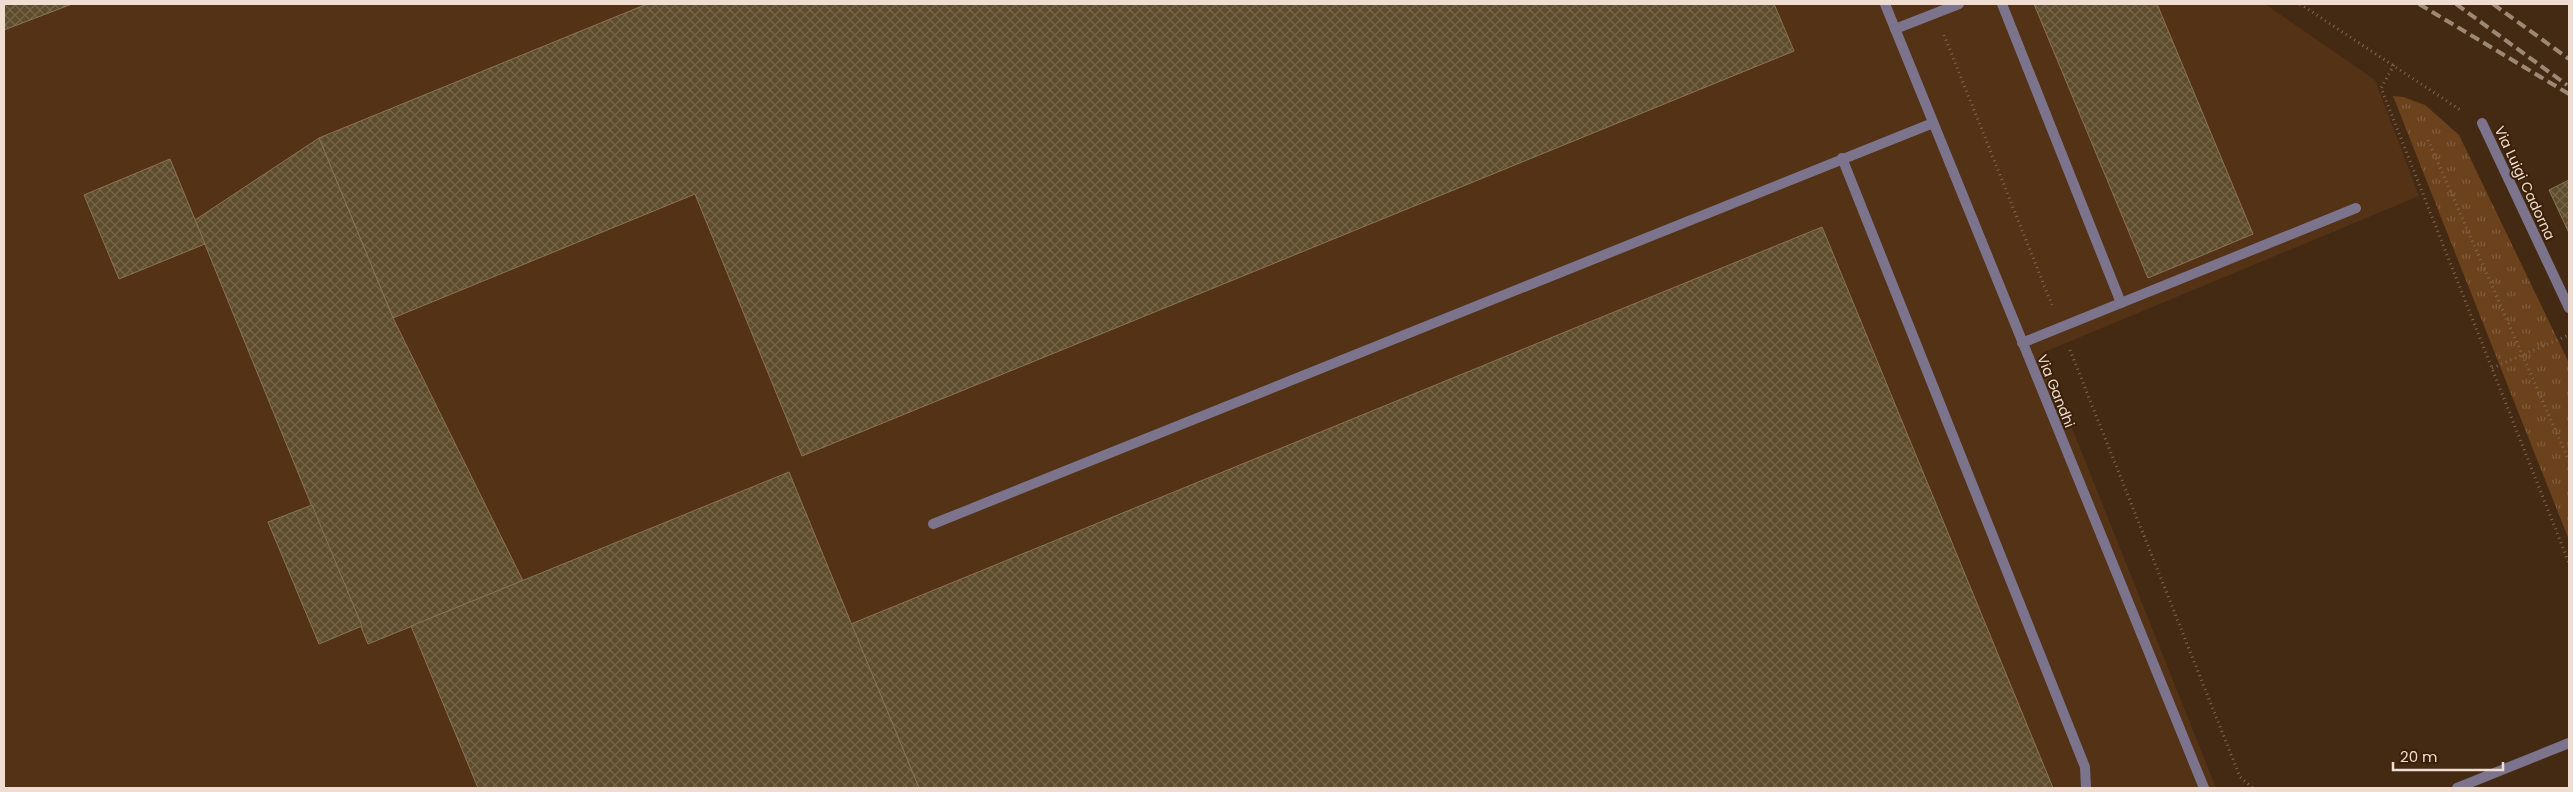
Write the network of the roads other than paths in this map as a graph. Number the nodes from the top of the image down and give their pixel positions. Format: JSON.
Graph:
{"nodes":[{"id":1,"x":1885,"y":4,"type":"edge"},
{"id":2,"x":1959,"y":4,"type":"edge"},
{"id":3,"x":2002,"y":4,"type":"edge"},
{"id":4,"x":1895,"y":29,"type":"junction"},
{"id":5,"x":1933,"y":123,"type":"junction"},
{"id":6,"x":2482,"y":123,"type":"road end"},
{"id":7,"x":1842,"y":158,"type":"junction"},
{"id":8,"x":2356,"y":208,"type":"dead end"},
{"id":9,"x":2121,"y":303,"type":"junction"},
{"id":10,"x":2569,"y":308,"type":"edge"},
{"id":11,"x":2022,"y":343,"type":"junction"},
{"id":12,"x":933,"y":524,"type":"dead end"},
{"id":13,"x":2569,"y":743,"type":"edge"},
{"id":14,"x":2086,"y":788,"type":"edge"},
{"id":15,"x":2204,"y":788,"type":"edge"},
{"id":16,"x":2457,"y":788,"type":"edge"}],
"edges":[{"from":1,"to":4,"type":"street","name":"Via Gandhi"},
{"from":2,"to":4,"type":"street"},
{"from":3,"to":9,"type":"street"},
{"from":4,"to":5,"type":"street","name":"Via Gandhi"},
{"from":5,"to":7,"type":"street"},
{"from":5,"to":11,"type":"street","name":"Via Gandhi"},
{"from":6,"to":10,"type":"street","name":"Via Luigi Cadorna"},
{"from":7,"to":12,"type":"street"},
{"from":7,"to":14,"type":"street"},
{"from":8,"to":9,"type":"street"},
{"from":9,"to":11,"type":"street"},
{"from":11,"to":15,"type":"street","name":"Via Gandhi"},
{"from":13,"to":16,"type":"street"}]}
